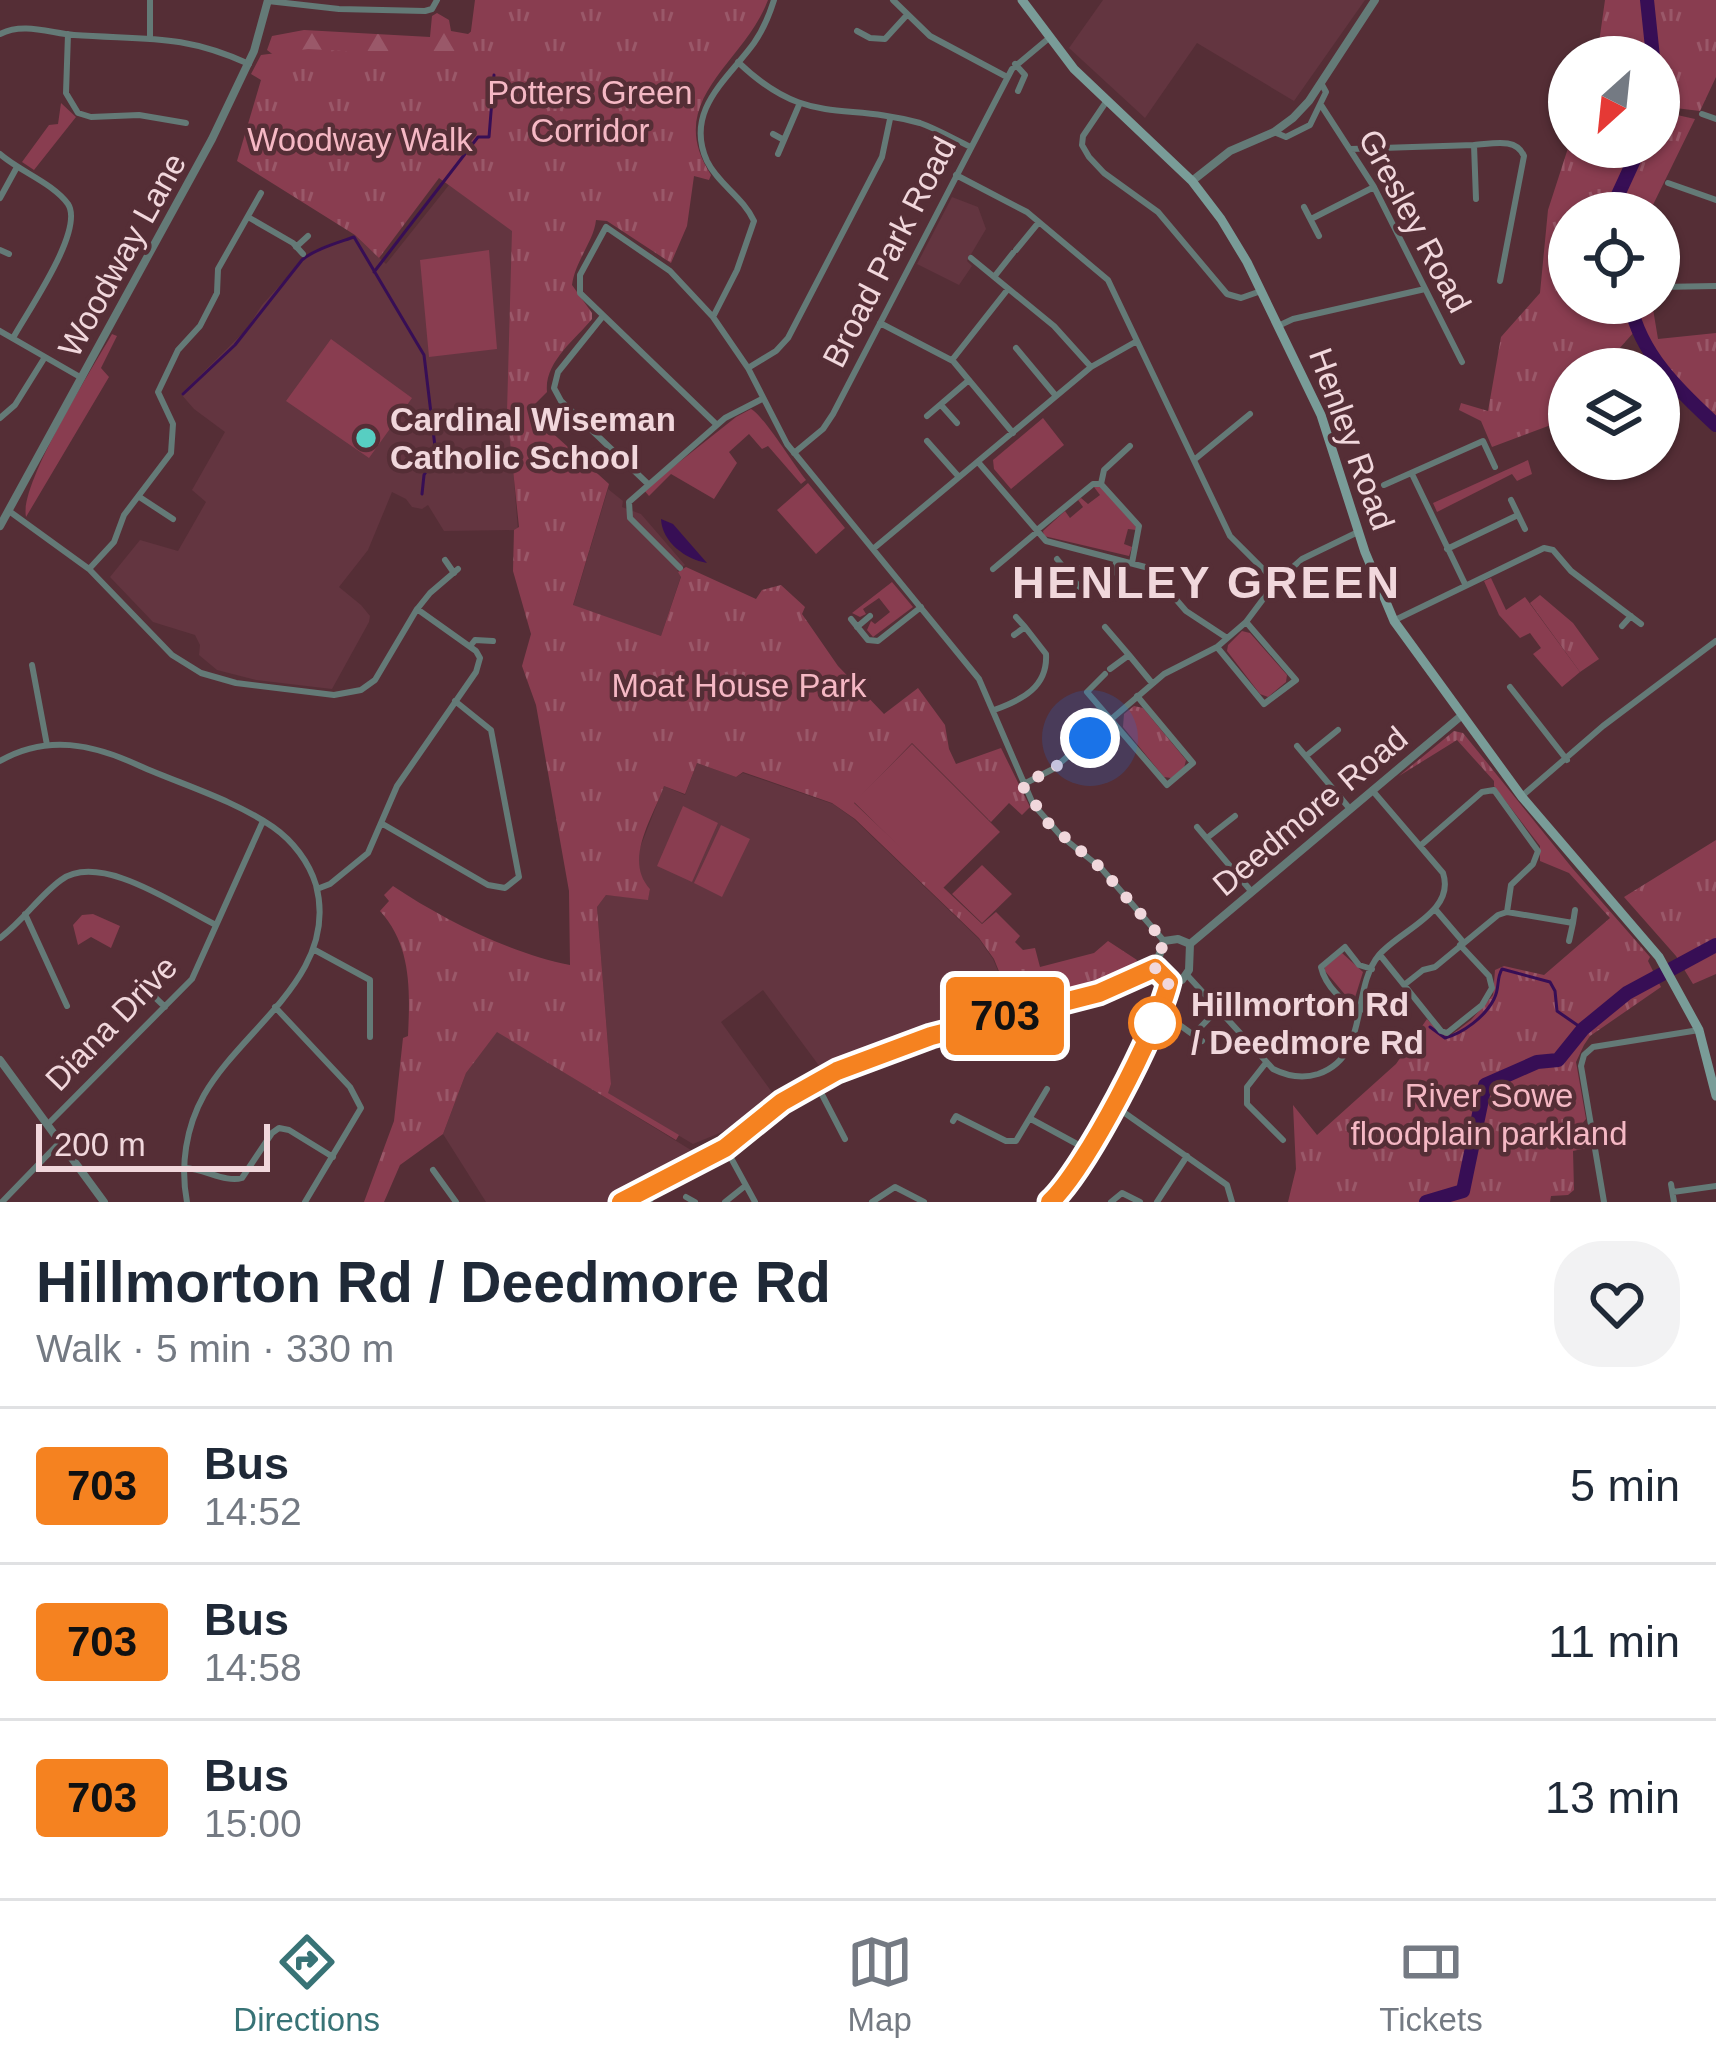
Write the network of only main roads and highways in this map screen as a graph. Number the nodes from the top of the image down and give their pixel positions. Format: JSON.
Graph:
{"nodes":[{"id":1,"x":1022,"y":0,"type":"edge"},
{"id":2,"x":1712,"y":1055,"type":"edge"},
{"id":3,"x":1716,"y":1096,"type":"edge"}],
"edges":[{"from":1,"to":2,"type":"main road","name":"Henley Road"},
{"from":2,"to":3,"type":"main road","name":"Henley Road"}]}
